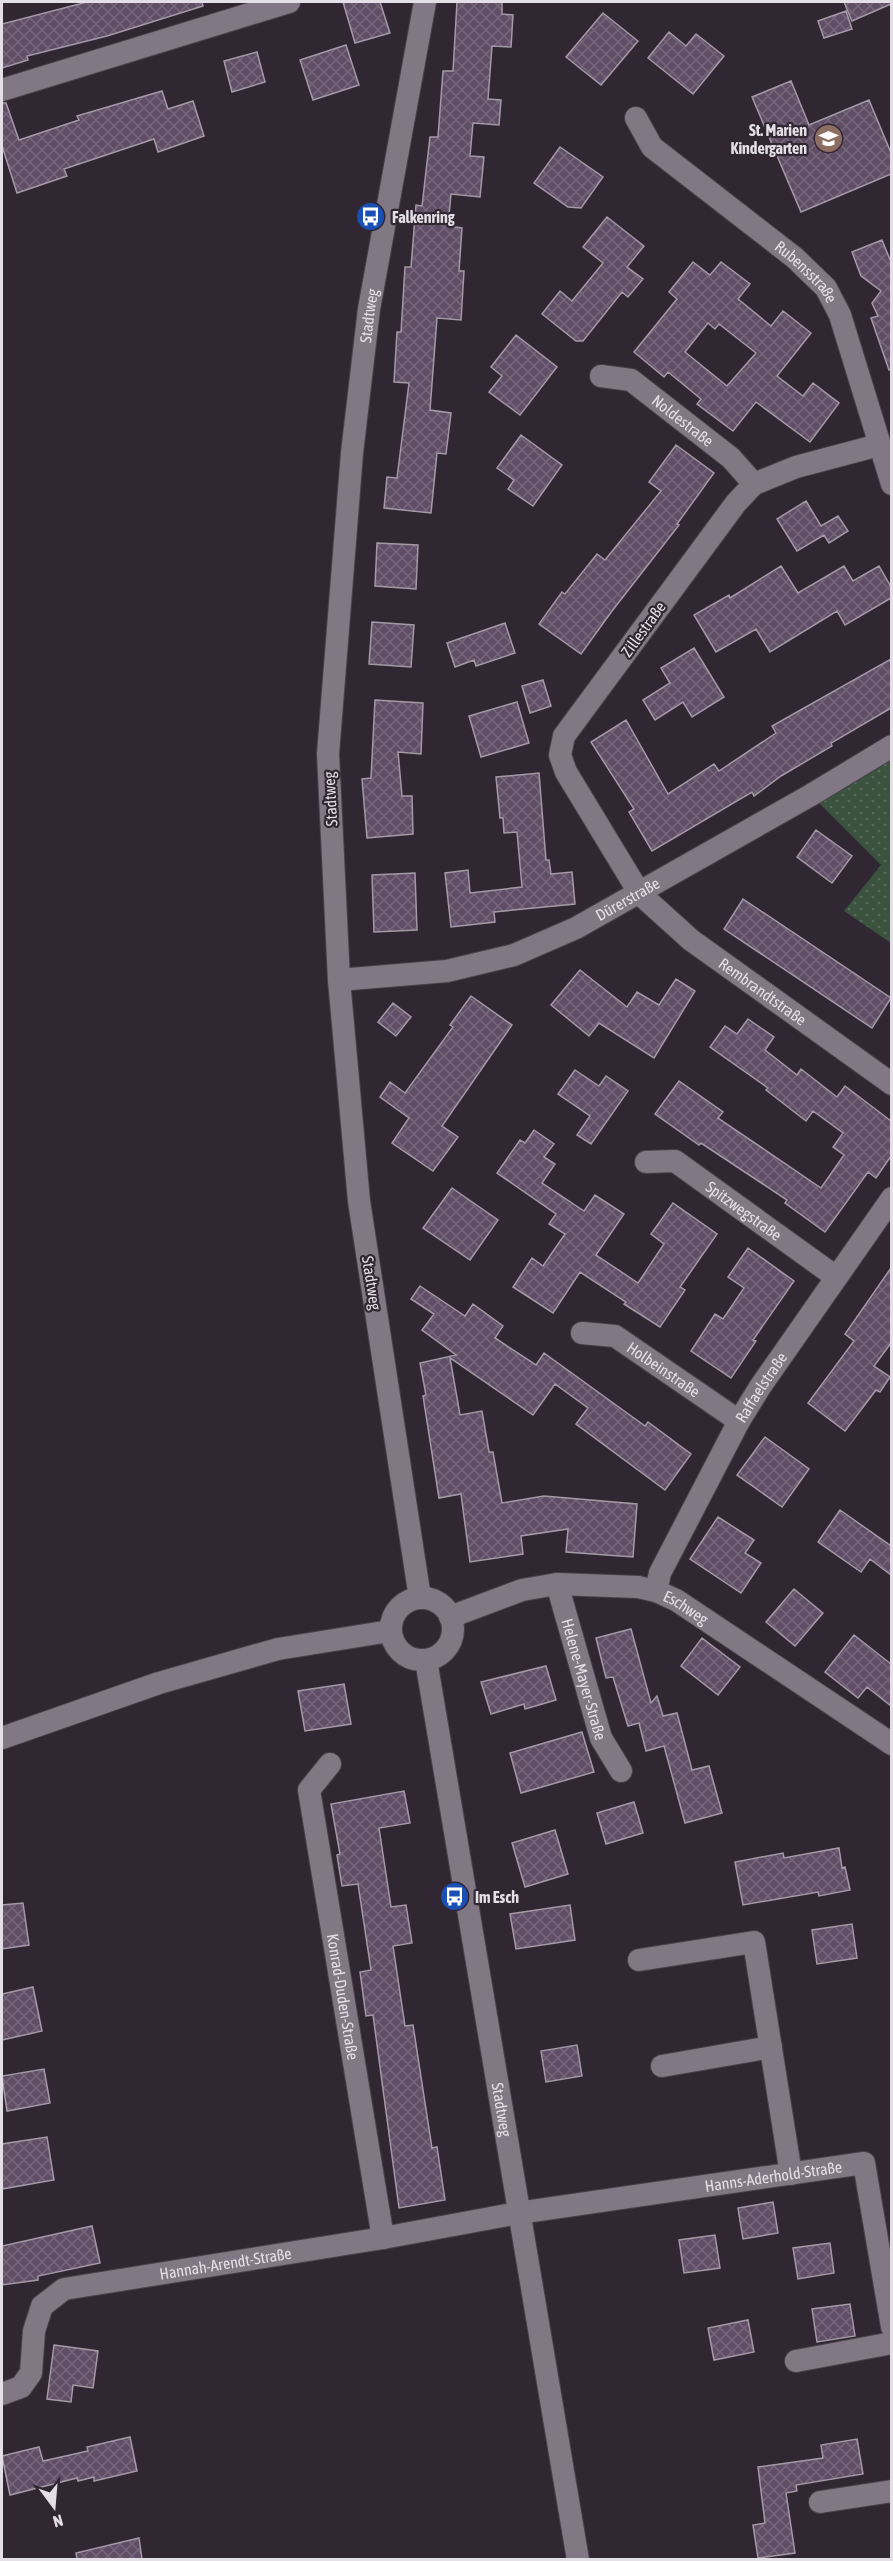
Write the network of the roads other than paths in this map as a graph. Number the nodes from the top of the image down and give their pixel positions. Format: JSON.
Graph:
{"nodes":[{"id":1,"x":289,"y":2,"type":"edge"},
{"id":2,"x":425,"y":2,"type":"edge"},
{"id":3,"x":2,"y":90,"type":"edge"},
{"id":4,"x":636,"y":118,"type":"dead end"},
{"id":5,"x":601,"y":376,"type":"dead end"},
{"id":6,"x":879,"y":445,"type":"junction"},
{"id":7,"x":754,"y":484,"type":"junction"},
{"id":8,"x":891,"y":484,"type":"edge"},
{"id":9,"x":891,"y":746,"type":"edge"},
{"id":10,"x":640,"y":894,"type":"junction"},
{"id":11,"x":339,"y":980,"type":"junction"},
{"id":12,"x":891,"y":1084,"type":"edge"},
{"id":13,"x":646,"y":1162,"type":"dead end"},
{"id":14,"x":891,"y":1198,"type":"edge"},
{"id":15,"x":836,"y":1277,"type":"junction"},
{"id":16,"x":582,"y":1333,"type":"dead end"},
{"id":17,"x":740,"y":1421,"type":"junction"},
{"id":18,"x":557,"y":1584,"type":"junction"},
{"id":19,"x":656,"y":1591,"type":"junction"},
{"id":20,"x":420,"y":1598,"type":"junction"},
{"id":21,"x":450,"y":1617,"type":"junction"},
{"id":22,"x":390,"y":1631,"type":"junction"},
{"id":23,"x":426,"y":1660,"type":"junction"},
{"id":24,"x":2,"y":1738,"type":"edge"},
{"id":25,"x":891,"y":1744,"type":"edge"},
{"id":26,"x":330,"y":1764,"type":"dead end"},
{"id":27,"x":621,"y":1772,"type":"dead end"},
{"id":28,"x":639,"y":1960,"type":"dead end"},
{"id":29,"x":771,"y":2047,"type":"junction"},
{"id":30,"x":662,"y":2066,"type":"dead end"},
{"id":31,"x":791,"y":2174,"type":"junction"},
{"id":32,"x":518,"y":2213,"type":"junction"},
{"id":33,"x":383,"y":2238,"type":"junction"},
{"id":34,"x":891,"y":2327,"type":"edge"},
{"id":35,"x":891,"y":2343,"type":"edge"},
{"id":36,"x":796,"y":2361,"type":"dead end"},
{"id":37,"x":2,"y":2394,"type":"edge"},
{"id":38,"x":891,"y":2491,"type":"edge"},
{"id":39,"x":820,"y":2502,"type":"dead end"},
{"id":40,"x":578,"y":2559,"type":"edge"}],
"edges":[{"from":1,"to":3,"type":"street"},
{"from":2,"to":11,"type":"street","name":"Stadtweg"},
{"from":4,"to":6,"type":"street","name":"Rubensstraße"},
{"from":5,"to":7,"type":"street","name":"Noldestraße"},
{"from":6,"to":7,"type":"street","name":"Zillestraße"},
{"from":6,"to":8,"type":"street","name":"Rubensstraße"},
{"from":7,"to":10,"type":"street","name":"Zillestraße"},
{"from":9,"to":10,"type":"street","name":"Dürerstraße"},
{"from":10,"to":11,"type":"street","name":"Dürerstraße"},
{"from":10,"to":12,"type":"street","name":"Rembrandtstraße"},
{"from":11,"to":20,"type":"street","name":"Stadtweg"},
{"from":13,"to":15,"type":"street","name":"Spitzwegstraße"},
{"from":14,"to":15,"type":"street","name":"Raffaelstraße"},
{"from":15,"to":17,"type":"street","name":"Raffaelstraße"},
{"from":16,"to":17,"type":"street","name":"Holbeinstraße"},
{"from":17,"to":19,"type":"street","name":"Raffaelstraße"},
{"from":18,"to":19,"type":"street","name":"Eschweg"},
{"from":18,"to":21,"type":"street","name":"Eschweg"},
{"from":18,"to":27,"type":"street","name":"Helene-Mayer-Straße"},
{"from":19,"to":25,"type":"street","name":"Eschweg"},
{"from":20,"to":21,"type":"street"},
{"from":20,"to":22,"type":"street"},
{"from":21,"to":23,"type":"street"},
{"from":22,"to":23,"type":"street"},
{"from":22,"to":24,"type":"street"},
{"from":23,"to":32,"type":"street","name":"Stadtweg"},
{"from":26,"to":33,"type":"street","name":"Konrad-Duden-Straße"},
{"from":28,"to":29,"type":"street"},
{"from":29,"to":30,"type":"street"},
{"from":29,"to":31,"type":"street"},
{"from":31,"to":32,"type":"street","name":"Hanns-Aderhold-Straße"},
{"from":31,"to":34,"type":"street","name":"Hanns-Aderhold-Straße"},
{"from":32,"to":33,"type":"street","name":"Hannah-Arendt-Straße"},
{"from":32,"to":40,"type":"street","name":"Stadtweg"},
{"from":33,"to":37,"type":"street","name":"Hannah-Arendt-Straße"},
{"from":35,"to":36,"type":"street"},
{"from":38,"to":39,"type":"street"}]}
